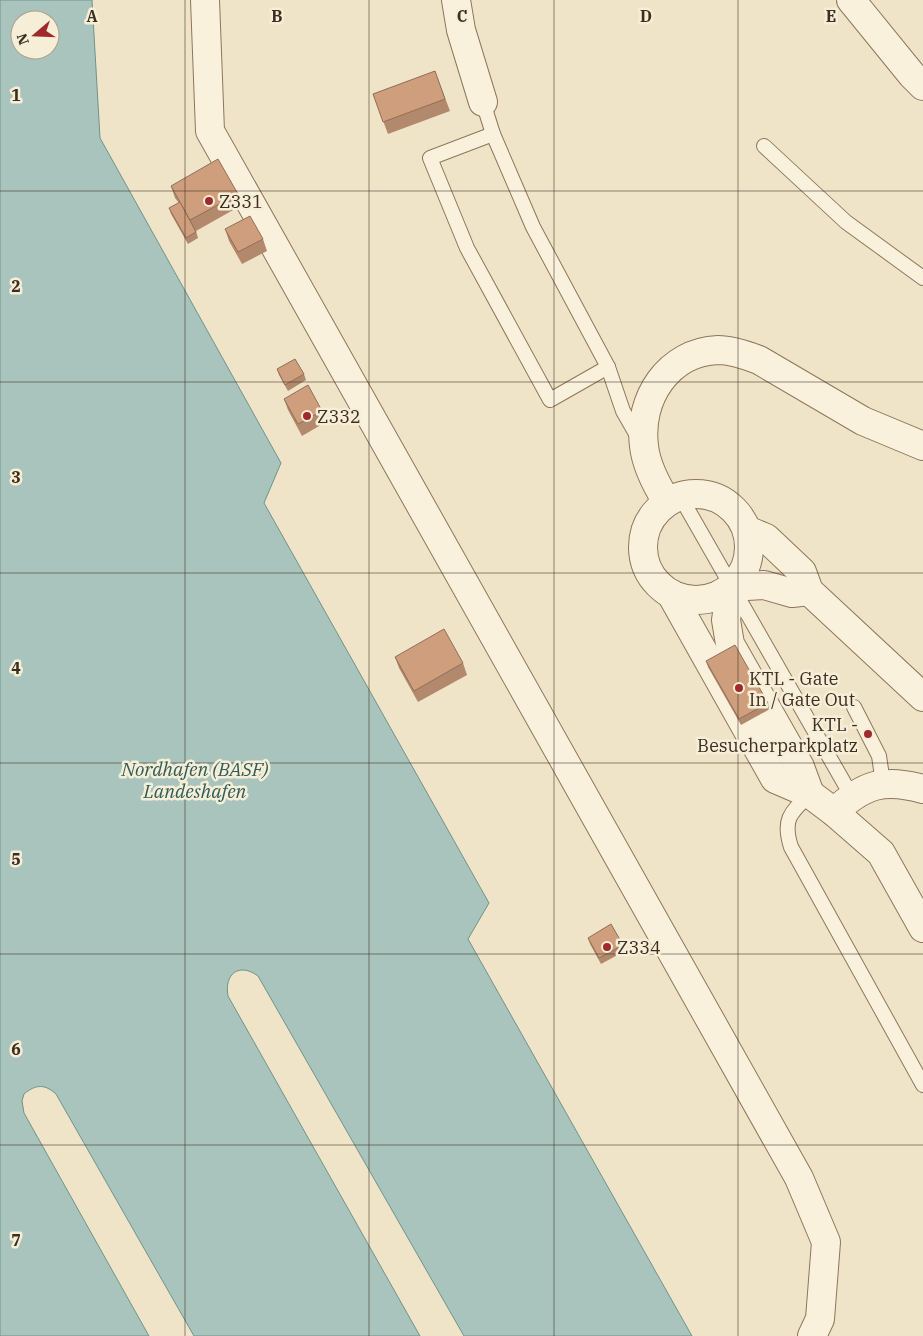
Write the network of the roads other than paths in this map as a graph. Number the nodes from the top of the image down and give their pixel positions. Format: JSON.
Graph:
{"nodes":[{"id":1,"x":205,"y":0,"type":"edge"},
{"id":2,"x":456,"y":0,"type":"edge"},
{"id":3,"x":851,"y":0,"type":"edge"},
{"id":4,"x":923,"y":86,"type":"edge"},
{"id":5,"x":483,"y":102,"type":"joint"},
{"id":6,"x":493,"y":134,"type":"junction"},
{"id":7,"x":764,"y":146,"type":"dead end"},
{"id":8,"x":923,"y":278,"type":"edge"},
{"id":9,"x":608,"y":367,"type":"junction"},
{"id":10,"x":923,"y":446,"type":"edge"},
{"id":11,"x":644,"y":447,"type":"junction"},
{"id":12,"x":674,"y":499,"type":"junction"},
{"id":13,"x":747,"y":530,"type":"junction"},
{"id":14,"x":731,"y":588,"type":"junction"},
{"id":15,"x":809,"y":591,"type":"junction"},
{"id":16,"x":671,"y":594,"type":"junction"},
{"id":17,"x":923,"y":697,"type":"edge"},
{"id":18,"x":854,"y":707,"type":"dead end"},
{"id":19,"x":883,"y":783,"type":"junction"},
{"id":20,"x":923,"y":789,"type":"edge"},
{"id":21,"x":810,"y":794,"type":"junction"},
{"id":22,"x":843,"y":804,"type":"junction"},
{"id":23,"x":923,"y":928,"type":"edge"},
{"id":24,"x":923,"y":1085,"type":"edge"},
{"id":25,"x":812,"y":1336,"type":"edge"}],
"edges":[{"from":1,"to":25,"type":"street"},
{"from":2,"to":5,"type":"street"},
{"from":3,"to":4,"type":"street"},
{"from":5,"to":6,"type":"lane"},
{"from":6,"to":9,"type":"lane"},
{"from":6,"to":9,"type":"lane"},
{"from":7,"to":8,"type":"lane"},
{"from":9,"to":11,"type":"lane"},
{"from":10,"to":11,"type":"street"},
{"from":11,"to":12,"type":"street"},
{"from":12,"to":13,"type":"street"},
{"from":12,"to":14,"type":"lane"},
{"from":12,"to":16,"type":"street"},
{"from":13,"to":14,"type":"street"},
{"from":13,"to":15,"type":"street"},
{"from":14,"to":15,"type":"street"},
{"from":14,"to":16,"type":"street"},
{"from":14,"to":21,"type":"street"},
{"from":14,"to":22,"type":"lane"},
{"from":15,"to":17,"type":"street"},
{"from":16,"to":21,"type":"street"},
{"from":18,"to":19,"type":"lane"},
{"from":19,"to":20,"type":"street"},
{"from":19,"to":22,"type":"street"},
{"from":21,"to":22,"type":"street"},
{"from":21,"to":24,"type":"lane"},
{"from":22,"to":23,"type":"street"}]}
